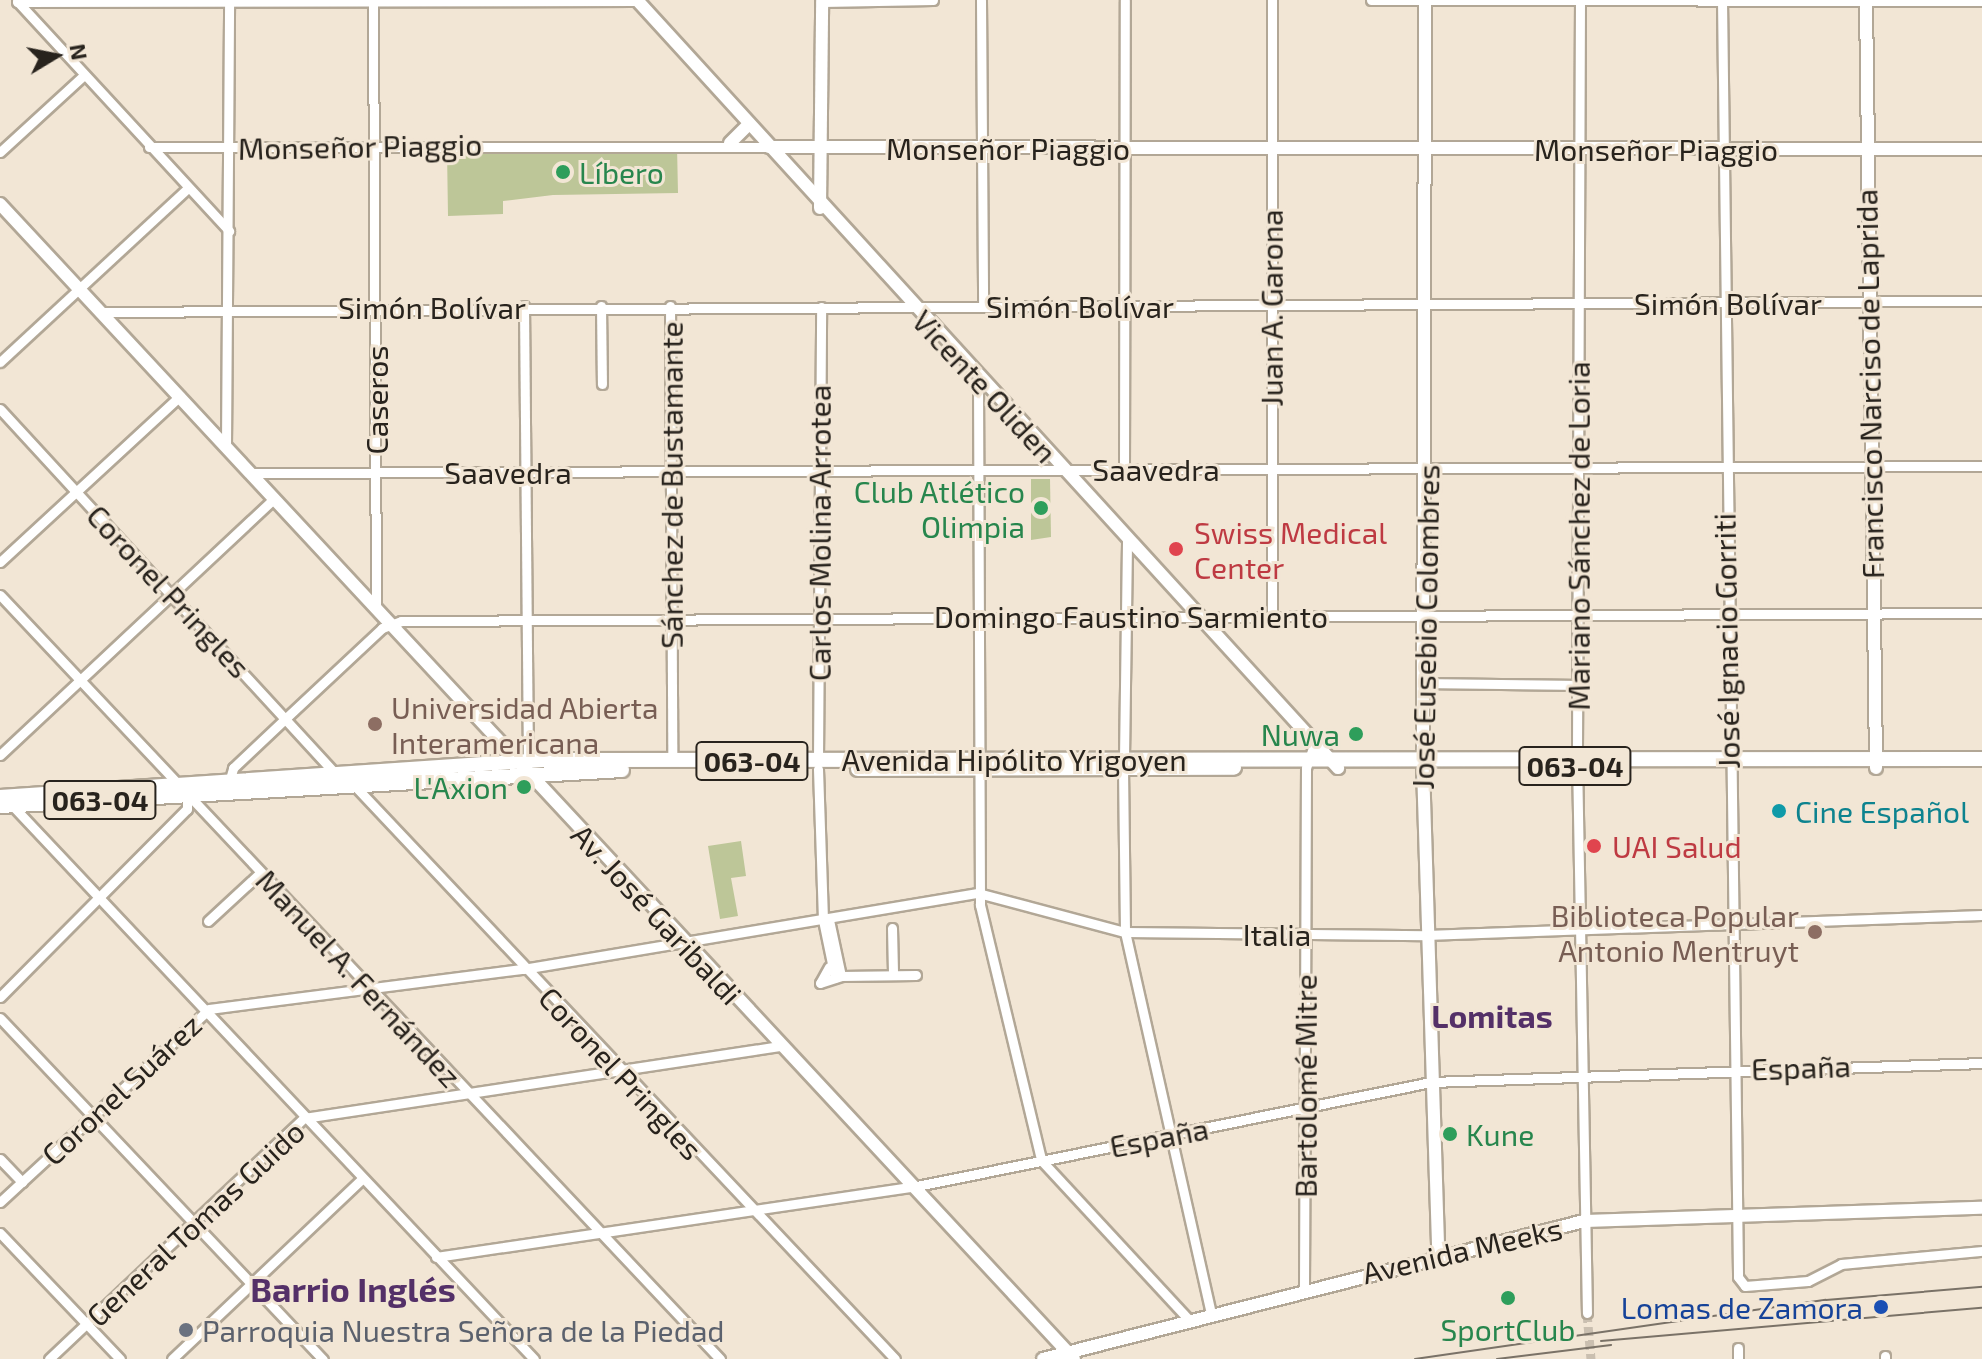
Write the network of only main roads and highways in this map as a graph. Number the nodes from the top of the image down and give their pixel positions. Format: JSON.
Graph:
{"nodes":[{"id":1,"x":1982,"y":759,"type":"edge"},
{"id":2,"x":818,"y":764,"type":"junction"},
{"id":3,"x":1876,"y":764,"type":"junction"},
{"id":4,"x":527,"y":765,"type":"junction"},
{"id":5,"x":1982,"y":768,"type":"edge"},
{"id":6,"x":228,"y":787,"type":"junction"},
{"id":7,"x":3,"y":799,"type":"edge"}],
"edges":[{"from":1,"to":3,"type":"main road","name":"Avenida Hipólito Yrigoyen","number":"063-04"},
{"from":2,"to":3,"type":"main road","name":"Avenida Hipólito Yrigoyen","number":"063-04"},
{"from":2,"to":4,"type":"main road","name":"Avenida Hipólito Yrigoyen","number":"063-04"},
{"from":2,"to":4,"type":"main road","name":"Avenida Hipólito Yrigoyen","number":"063-04"},
{"from":3,"to":5,"type":"main road","name":"Avenida Hipólito Yrigoyen","number":"063-04"},
{"from":4,"to":6,"type":"main road","name":"Avenida Hipólito Yrigoyen","number":"063-04"},
{"from":4,"to":6,"type":"main road","name":"Avenida Hipólito Yrigoyen","number":"063-04"},
{"from":6,"to":7,"type":"main road","name":"Avenida Hipólito Yrigoyen","number":"063-04"}]}
